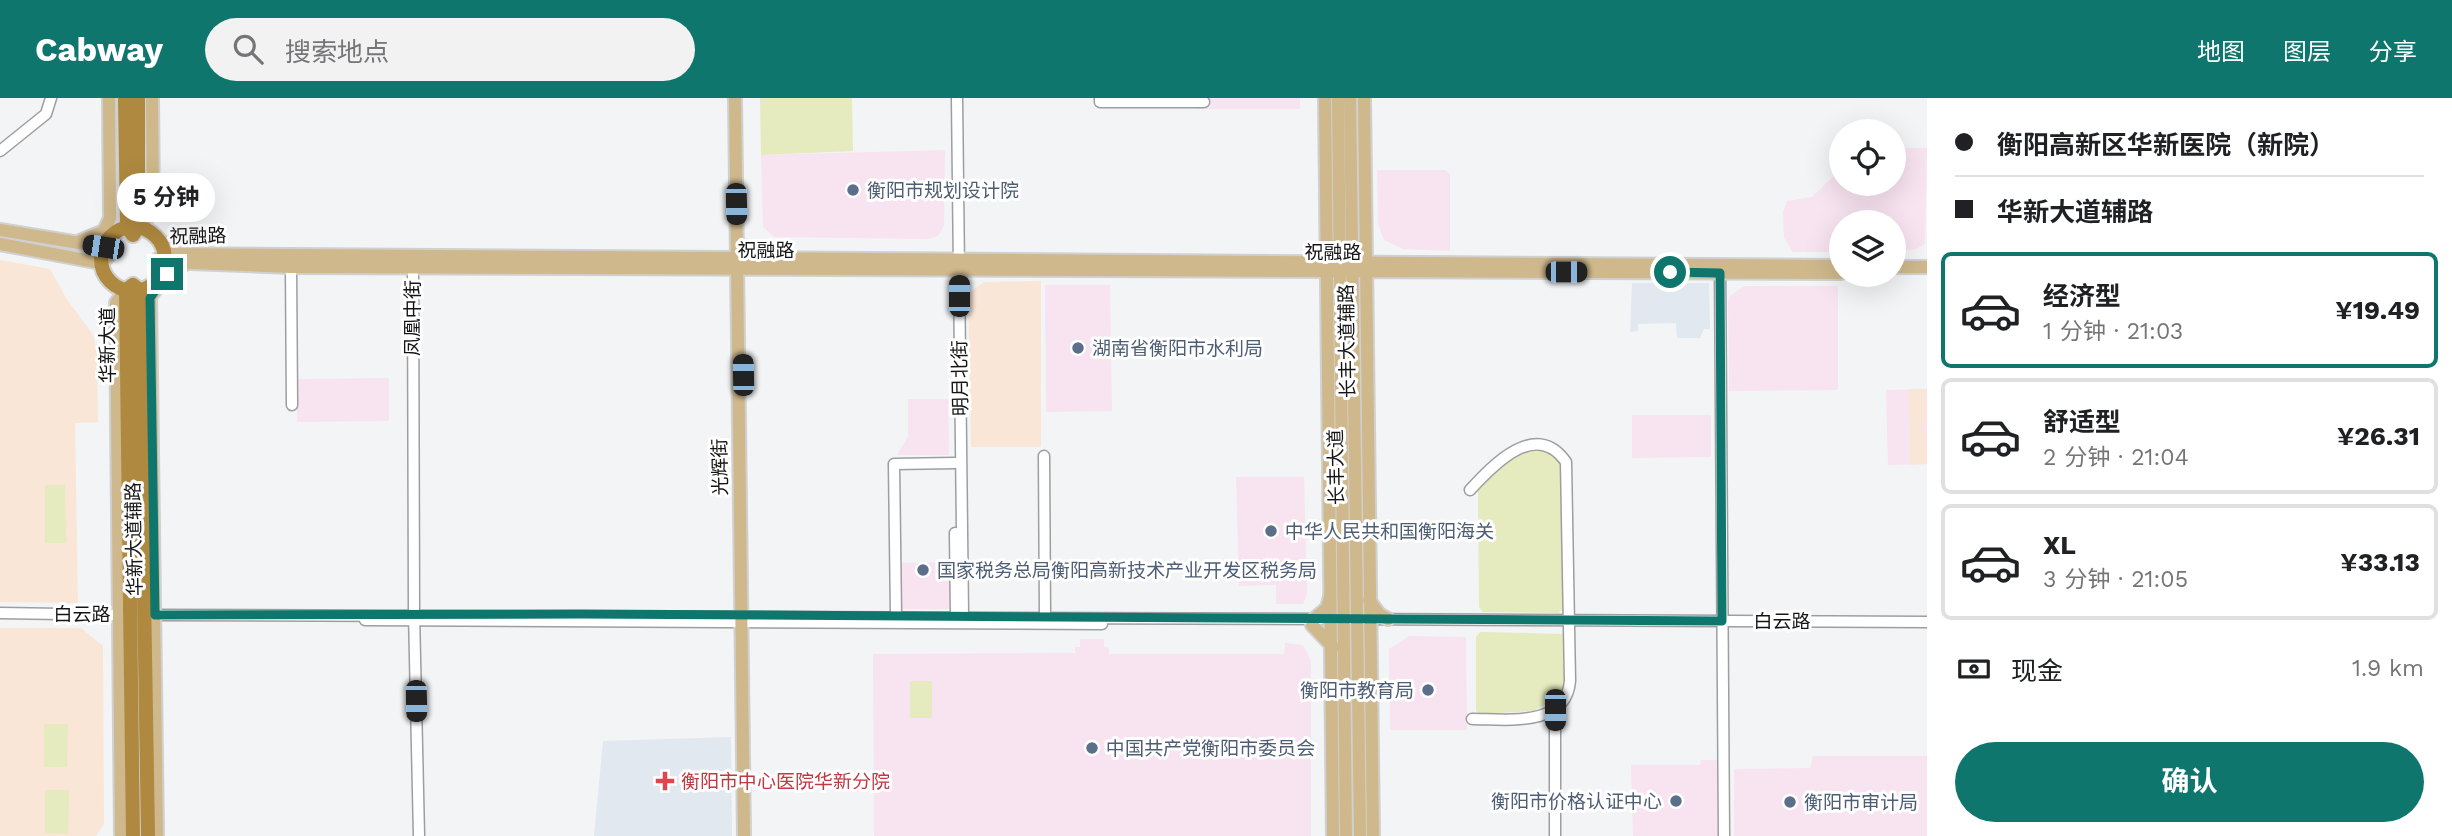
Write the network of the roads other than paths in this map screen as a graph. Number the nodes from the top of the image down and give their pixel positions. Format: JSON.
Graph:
{"nodes":[{"id":1,"x":51,"y":98,"type":"edge"},
{"id":2,"x":109,"y":98,"type":"edge"},
{"id":3,"x":125,"y":98,"type":"edge"},
{"id":4,"x":138,"y":98,"type":"edge"},
{"id":5,"x":152,"y":98,"type":"edge"},
{"id":6,"x":738,"y":98,"type":"edge"},
{"id":7,"x":955,"y":98,"type":"edge"},
{"id":8,"x":1100,"y":98,"type":"edge"},
{"id":9,"x":1325,"y":98,"type":"edge"},
{"id":10,"x":1338,"y":98,"type":"edge"},
{"id":11,"x":1350,"y":98,"type":"edge"},
{"id":12,"x":1364,"y":98,"type":"edge"},
{"id":13,"x":1190,"y":100,"type":"edge"},
{"id":14,"x":1204,"y":102,"type":"dead end"},
{"id":15,"x":0,"y":151,"type":"edge"},
{"id":16,"x":0,"y":230,"type":"edge"},
{"id":17,"x":132,"y":230,"type":"junction"},
{"id":18,"x":1353,"y":233,"type":"junction"},
{"id":19,"x":1327,"y":237,"type":"junction"},
{"id":20,"x":74,"y":242,"type":"junction"},
{"id":21,"x":0,"y":244,"type":"edge"},
{"id":22,"x":1365,"y":244,"type":"junction"},
{"id":23,"x":104,"y":255,"type":"junction"},
{"id":24,"x":162,"y":258,"type":"junction"},
{"id":25,"x":191,"y":263,"type":"junction"},
{"id":26,"x":415,"y":263,"type":"junction"},
{"id":27,"x":740,"y":263,"type":"junction"},
{"id":28,"x":956,"y":264,"type":"junction"},
{"id":29,"x":1304,"y":266,"type":"junction"},
{"id":30,"x":1386,"y":266,"type":"junction"},
{"id":31,"x":1829,"y":266,"type":"edge"},
{"id":32,"x":291,"y":267,"type":"junction"},
{"id":33,"x":1906,"y":267,"type":"edge"},
{"id":34,"x":1927,"y":267,"type":"edge"},
{"id":35,"x":1344,"y":268,"type":"junction"},
{"id":36,"x":1720,"y":269,"type":"junction"},
{"id":37,"x":1829,"y":273,"type":"edge"},
{"id":38,"x":1906,"y":273,"type":"edge"},
{"id":39,"x":1927,"y":274,"type":"edge"},
{"id":40,"x":133,"y":288,"type":"junction"},
{"id":41,"x":1366,"y":293,"type":"junction"},
{"id":42,"x":292,"y":405,"type":"dead end"},
{"id":43,"x":1044,"y":456,"type":"dead end"},
{"id":44,"x":955,"y":463,"type":"junction"},
{"id":45,"x":1470,"y":490,"type":"dead end"},
{"id":46,"x":1368,"y":517,"type":"junction"},
{"id":47,"x":1356,"y":546,"type":"junction"},
{"id":48,"x":1357,"y":573,"type":"junction"},
{"id":49,"x":1331,"y":593,"type":"junction"},
{"id":50,"x":1370,"y":601,"type":"junction"},
{"id":51,"x":0,"y":616,"type":"edge"},
{"id":52,"x":896,"y":616,"type":"junction"},
{"id":53,"x":960,"y":616,"type":"junction"},
{"id":54,"x":136,"y":617,"type":"junction"},
{"id":55,"x":417,"y":617,"type":"junction"},
{"id":56,"x":1045,"y":617,"type":"junction"},
{"id":57,"x":744,"y":618,"type":"junction"},
{"id":58,"x":1313,"y":622,"type":"junction"},
{"id":59,"x":1337,"y":622,"type":"junction"},
{"id":60,"x":1364,"y":622,"type":"junction"},
{"id":61,"x":1386,"y":622,"type":"junction"},
{"id":62,"x":1927,"y":622,"type":"edge"},
{"id":63,"x":1569,"y":623,"type":"junction"},
{"id":64,"x":1722,"y":624,"type":"junction"},
{"id":65,"x":1927,"y":628,"type":"edge"},
{"id":66,"x":1331,"y":644,"type":"junction"},
{"id":67,"x":1370,"y":651,"type":"junction"},
{"id":68,"x":1344,"y":667,"type":"junction"},
{"id":69,"x":1555,"y":710,"type":"junction"},
{"id":70,"x":1472,"y":719,"type":"dead end"},
{"id":71,"x":1359,"y":830,"type":"edge"},
{"id":72,"x":121,"y":836,"type":"edge"},
{"id":73,"x":133,"y":836,"type":"edge"},
{"id":74,"x":148,"y":836,"type":"edge"},
{"id":75,"x":158,"y":836,"type":"edge"},
{"id":76,"x":421,"y":836,"type":"edge"},
{"id":77,"x":746,"y":836,"type":"edge"},
{"id":78,"x":1333,"y":836,"type":"edge"},
{"id":79,"x":1346,"y":836,"type":"edge"},
{"id":80,"x":1366,"y":836,"type":"edge"},
{"id":81,"x":1373,"y":836,"type":"edge"},
{"id":82,"x":1555,"y":836,"type":"edge"},
{"id":83,"x":1724,"y":836,"type":"edge"}],
"edges":[{"from":1,"to":15,"type":"street"},
{"from":2,"to":20,"type":"main road"},
{"from":3,"to":17,"type":"highway"},
{"from":4,"to":17,"type":"highway"},
{"from":5,"to":17,"type":"main road"},
{"from":6,"to":27,"type":"main road","name":"光辉街"},
{"from":7,"to":28,"type":"street","name":"明月北街"},
{"from":8,"to":13,"type":"street"},
{"from":9,"to":19,"type":"main road","name":"长丰大道辅路"},
{"from":10,"to":35,"type":"main road","name":"长丰大道"},
{"from":11,"to":18,"type":"main road","name":"长丰大道"},
{"from":12,"to":22,"type":"main road","name":"长丰大道辅路"},
{"from":13,"to":14,"type":"street"},
{"from":16,"to":20,"type":"main road"},
{"from":17,"to":23,"type":"highway"},
{"from":17,"to":24,"type":"highway"},
{"from":18,"to":22,"type":"main road"},
{"from":18,"to":35,"type":"main road","name":"长丰大道"},
{"from":19,"to":29,"type":"main road"},
{"from":19,"to":35,"type":"main road","name":"长丰大道辅路"},
{"from":20,"to":23,"type":"main road"},
{"from":21,"to":23,"type":"main road"},
{"from":22,"to":30,"type":"main road"},
{"from":22,"to":35,"type":"main road","name":"长丰大道辅路"},
{"from":23,"to":40,"type":"highway"},
{"from":24,"to":25,"type":"main road","name":"祝融路"},
{"from":24,"to":26,"type":"main road","name":"祝融路"},
{"from":24,"to":40,"type":"highway"},
{"from":25,"to":32,"type":"main road","name":"祝融路"},
{"from":25,"to":54,"type":"main road","name":"华新大道辅路"},
{"from":26,"to":27,"type":"main road","name":"祝融路"},
{"from":26,"to":32,"type":"main road","name":"祝融路"},
{"from":26,"to":55,"type":"street","name":"凤凰中街"},
{"from":27,"to":28,"type":"main road","name":"祝融路"},
{"from":27,"to":57,"type":"main road","name":"光辉街"},
{"from":28,"to":29,"type":"main road","name":"祝融路"},
{"from":28,"to":44,"type":"street","name":"明月北街"},
{"from":28,"to":53,"type":"street","name":"明月北街"},
{"from":29,"to":35,"type":"main road","name":"祝融路"},
{"from":29,"to":35,"type":"main road"},
{"from":30,"to":35,"type":"main road","name":"祝融路"},
{"from":30,"to":36,"type":"main road","name":"祝融路"},
{"from":30,"to":41,"type":"main road"},
{"from":31,"to":36,"type":"main road","name":"祝融路"},
{"from":32,"to":42,"type":"street"},
{"from":33,"to":34,"type":"main road"},
{"from":35,"to":41,"type":"main road","name":"长丰大道辅路"},
{"from":35,"to":47,"type":"main road","name":"长丰大道"},
{"from":35,"to":49,"type":"main road","name":"长丰大道辅路"},
{"from":35,"to":59,"type":"main road","name":"长丰大道"},
{"from":36,"to":37,"type":"main road","name":"祝融路"},
{"from":36,"to":64,"type":"street"},
{"from":38,"to":39,"type":"main road"},
{"from":40,"to":54,"type":"highway","name":"华新大道"},
{"from":40,"to":54,"type":"main road","name":"华新大道辅路"},
{"from":41,"to":46,"type":"main road","name":"长丰大道辅路"},
{"from":43,"to":56,"type":"street"},
{"from":44,"to":52,"type":"street"},
{"from":44,"to":53,"type":"street","name":"明月北街"},
{"from":45,"to":63,"type":"street"},
{"from":46,"to":47,"type":"main road"},
{"from":46,"to":50,"type":"main road","name":"长丰大道辅路"},
{"from":47,"to":48,"type":"main road","name":"长丰大道"},
{"from":48,"to":50,"type":"main road"},
{"from":48,"to":60,"type":"main road","name":"长丰大道"},
{"from":49,"to":58,"type":"main road"},
{"from":49,"to":59,"type":"main road","name":"长丰大道辅路"},
{"from":50,"to":60,"type":"main road","name":"长丰大道辅路"},
{"from":50,"to":61,"type":"main road"},
{"from":51,"to":54,"type":"street","name":"白云路"},
{"from":52,"to":53,"type":"street","name":"白云路"},
{"from":52,"to":57,"type":"street","name":"白云路"},
{"from":53,"to":56,"type":"street","name":"白云路"},
{"from":54,"to":55,"type":"street","name":"白云路"},
{"from":54,"to":72,"type":"main road","name":"华新大道辅路"},
{"from":54,"to":73,"type":"highway","name":"华新大道"},
{"from":54,"to":74,"type":"highway","name":"华新大道"},
{"from":54,"to":75,"type":"main road","name":"华新大道辅路"},
{"from":55,"to":57,"type":"street","name":"白云路"},
{"from":55,"to":76,"type":"street","name":"凤凰中街"},
{"from":56,"to":58,"type":"street","name":"白云路"},
{"from":57,"to":58,"type":"street","name":"白云路"},
{"from":57,"to":77,"type":"main road","name":"光辉街"},
{"from":58,"to":59,"type":"street","name":"白云路"},
{"from":58,"to":66,"type":"main road"},
{"from":59,"to":60,"type":"street","name":"白云路"},
{"from":59,"to":66,"type":"main road","name":"长丰大道辅路"},
{"from":59,"to":68,"type":"main road","name":"长丰大道"},
{"from":60,"to":61,"type":"street","name":"白云路"},
{"from":60,"to":67,"type":"main road","name":"长丰大道辅路"},
{"from":60,"to":71,"type":"main road","name":"长丰大道"},
{"from":61,"to":63,"type":"street","name":"白云路"},
{"from":61,"to":67,"type":"main road"},
{"from":62,"to":64,"type":"street","name":"白云路"},
{"from":63,"to":64,"type":"street","name":"白云路"},
{"from":63,"to":69,"type":"street"},
{"from":64,"to":65,"type":"street","name":"白云路"},
{"from":64,"to":83,"type":"street"},
{"from":66,"to":68,"type":"main road"},
{"from":66,"to":78,"type":"main road","name":"长丰大道辅路"},
{"from":67,"to":81,"type":"main road","name":"长丰大道辅路"},
{"from":68,"to":79,"type":"main road","name":"长丰大道"},
{"from":69,"to":70,"type":"street"},
{"from":69,"to":82,"type":"street"},
{"from":71,"to":80,"type":"main road"}]}
